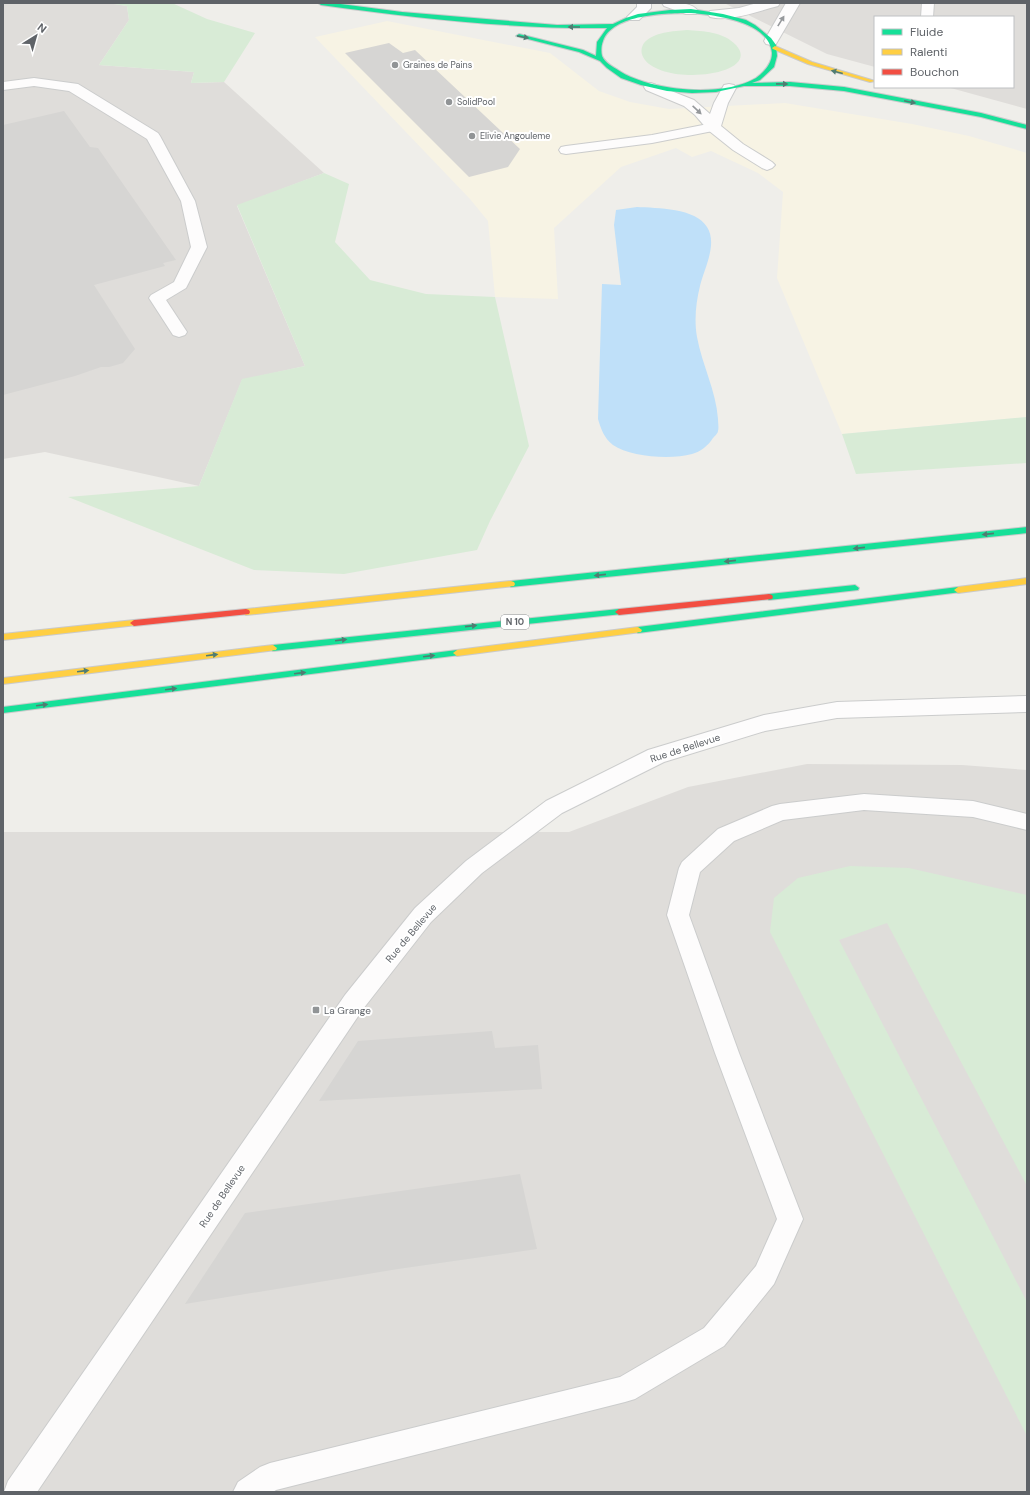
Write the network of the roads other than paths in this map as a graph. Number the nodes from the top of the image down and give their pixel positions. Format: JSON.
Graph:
{"nodes":[{"id":1,"x":321,"y":3,"type":"edge"},
{"id":2,"x":644,"y":3,"type":"edge"},
{"id":3,"x":669,"y":3,"type":"edge"},
{"id":4,"x":773,"y":3,"type":"edge"},
{"id":5,"x":793,"y":3,"type":"edge"},
{"id":6,"x":928,"y":3,"type":"edge"},
{"id":7,"x":691,"y":11,"type":"junction"},
{"id":8,"x":402,"y":14,"type":"junction"},
{"id":9,"x":715,"y":14,"type":"junction"},
{"id":10,"x":927,"y":16,"type":"edge"},
{"id":11,"x":634,"y":17,"type":"junction"},
{"id":12,"x":613,"y":26,"type":"junction"},
{"id":13,"x":773,"y":44,"type":"junction"},
{"id":14,"x":601,"y":60,"type":"junction"},
{"id":15,"x":874,"y":82,"type":"edge"},
{"id":16,"x":3,"y":86,"type":"edge"},
{"id":17,"x":651,"y":87,"type":"junction"},
{"id":18,"x":736,"y":87,"type":"junction"},
{"id":19,"x":913,"y":92,"type":"dead end"},
{"id":20,"x":981,"y":115,"type":"junction"},
{"id":21,"x":713,"y":127,"type":"junction"},
{"id":22,"x":1027,"y":127,"type":"edge"},
{"id":23,"x":566,"y":150,"type":"dead end"},
{"id":24,"x":767,"y":165,"type":"dead end"},
{"id":25,"x":179,"y":332,"type":"dead end"},
{"id":26,"x":1027,"y":530,"type":"edge"},
{"id":27,"x":1027,"y":581,"type":"edge"},
{"id":28,"x":868,"y":587,"type":"dead end"},
{"id":29,"x":3,"y":637,"type":"edge"},
{"id":30,"x":3,"y":681,"type":"edge"},
{"id":31,"x":1027,"y":704,"type":"edge"},
{"id":32,"x":3,"y":710,"type":"edge"},
{"id":33,"x":1027,"y":822,"type":"edge"},
{"id":34,"x":19,"y":1492,"type":"edge"},
{"id":35,"x":248,"y":1492,"type":"edge"}],
"edges":[{"from":1,"to":8,"type":"main road"},
{"from":2,"to":11,"type":"street"},
{"from":3,"to":7,"type":"street"},
{"from":4,"to":9,"type":"street"},
{"from":13,"to":5,"type":"street","one_way":true},
{"from":6,"to":10,"type":"lane"},
{"from":7,"to":9,"type":"main road"},
{"from":7,"to":11,"type":"main road"},
{"from":12,"to":8,"type":"main road","one_way":true},
{"from":8,"to":14,"type":"main road","one_way":true},
{"from":9,"to":13,"type":"main road"},
{"from":11,"to":12,"type":"main road"},
{"from":12,"to":14,"type":"main road"},
{"from":15,"to":13,"type":"main road","one_way":true},
{"from":13,"to":18,"type":"main road"},
{"from":14,"to":17,"type":"main road"},
{"from":16,"to":25,"type":"lane"},
{"from":17,"to":18,"type":"main road"},
{"from":17,"to":21,"type":"street","one_way":true},
{"from":18,"to":20,"type":"main road","one_way":true},
{"from":18,"to":21,"type":"street"},
{"from":19,"to":20,"type":"main road"},
{"from":20,"to":22,"type":"main road"},
{"from":21,"to":23,"type":"lane"},
{"from":21,"to":24,"type":"street"},
{"from":26,"to":29,"type":"main road","one_way":true},
{"from":32,"to":27,"type":"main road","one_way":true},
{"from":30,"to":28,"type":"main road","number":"N 10","one_way":true},
{"from":31,"to":34,"type":"street","name":"Rue de Bellevue"},
{"from":33,"to":35,"type":"lane"}]}
